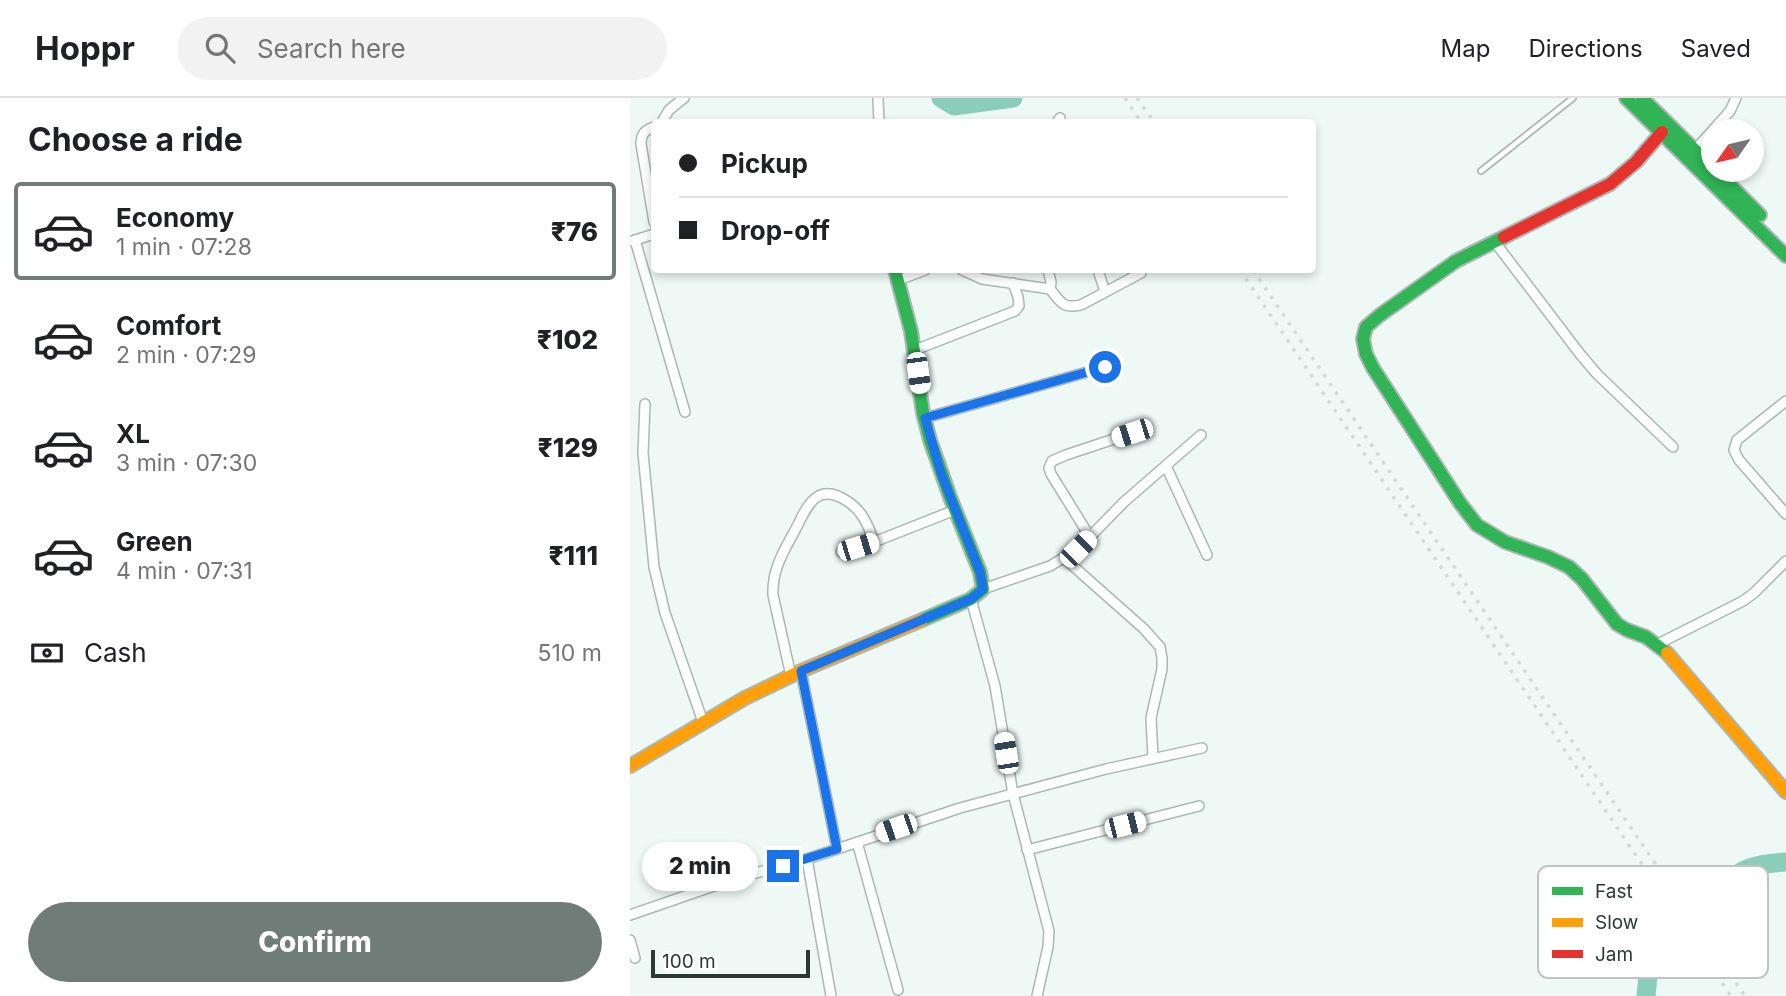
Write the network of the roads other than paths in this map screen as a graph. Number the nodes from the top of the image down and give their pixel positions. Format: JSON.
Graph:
{"nodes":[{"id":1,"x":684,"y":98,"type":"edge"},
{"id":2,"x":1573,"y":98,"type":"edge"},
{"id":3,"x":1626,"y":98,"type":"edge"},
{"id":4,"x":1642,"y":98,"type":"edge"},
{"id":5,"x":1736,"y":98,"type":"edge"},
{"id":6,"x":878,"y":99,"type":"edge"},
{"id":7,"x":664,"y":119,"type":"edge"},
{"id":8,"x":879,"y":119,"type":"edge"},
{"id":9,"x":651,"y":128,"type":"edge"},
{"id":10,"x":1662,"y":132,"type":"junction"},
{"id":11,"x":1695,"y":150,"type":"junction"},
{"id":12,"x":1701,"y":156,"type":"edge"},
{"id":13,"x":1480,"y":171,"type":"dead end"},
{"id":14,"x":1727,"y":182,"type":"edge"},
{"id":15,"x":651,"y":204,"type":"edge"},
{"id":16,"x":651,"y":235,"type":"edge"},
{"id":17,"x":633,"y":241,"type":"edge"},
{"id":18,"x":1494,"y":241,"type":"junction"},
{"id":19,"x":1786,"y":241,"type":"edge"},
{"id":20,"x":1786,"y":256,"type":"edge"},
{"id":21,"x":969,"y":273,"type":"edge"},
{"id":22,"x":1049,"y":273,"type":"edge"},
{"id":23,"x":1099,"y":273,"type":"edge"},
{"id":24,"x":1141,"y":273,"type":"dead end"},
{"id":25,"x":897,"y":275,"type":"edge"},
{"id":26,"x":1013,"y":283,"type":"junction"},
{"id":27,"x":1050,"y":289,"type":"junction"},
{"id":28,"x":1105,"y":292,"type":"junction"},
{"id":29,"x":915,"y":350,"type":"junction"},
{"id":30,"x":1105,"y":367,"type":"dead end"},
{"id":31,"x":1785,"y":403,"type":"edge"},
{"id":32,"x":645,"y":404,"type":"dead end"},
{"id":33,"x":685,"y":412,"type":"dead end"},
{"id":34,"x":925,"y":418,"type":"junction"},
{"id":35,"x":1132,"y":433,"type":"dead end"},
{"id":36,"x":1201,"y":435,"type":"dead end"},
{"id":37,"x":1673,"y":447,"type":"dead end"},
{"id":38,"x":1166,"y":466,"type":"junction"},
{"id":39,"x":955,"y":510,"type":"junction"},
{"id":40,"x":1786,"y":514,"type":"edge"},
{"id":41,"x":1090,"y":537,"type":"junction"},
{"id":42,"x":874,"y":542,"type":"junction"},
{"id":43,"x":841,"y":552,"type":"dead end"},
{"id":44,"x":1207,"y":555,"type":"dead end"},
{"id":45,"x":1064,"y":558,"type":"junction"},
{"id":46,"x":1786,"y":561,"type":"edge"},
{"id":47,"x":983,"y":589,"type":"junction"},
{"id":48,"x":971,"y":599,"type":"junction"},
{"id":49,"x":1658,"y":644,"type":"junction"},
{"id":50,"x":796,"y":673,"type":"junction"},
{"id":51,"x":703,"y":722,"type":"junction"},
{"id":52,"x":1202,"y":748,"type":"dead end"},
{"id":53,"x":1153,"y":758,"type":"junction"},
{"id":54,"x":630,"y":766,"type":"edge"},
{"id":55,"x":1786,"y":792,"type":"edge"},
{"id":56,"x":1013,"y":794,"type":"junction"},
{"id":57,"x":1199,"y":806,"type":"dead end"},
{"id":58,"x":858,"y":842,"type":"junction"},
{"id":59,"x":837,"y":849,"type":"junction"},
{"id":60,"x":1027,"y":850,"type":"junction"},
{"id":61,"x":807,"y":859,"type":"junction"},
{"id":62,"x":630,"y":915,"type":"edge"},
{"id":63,"x":630,"y":940,"type":"edge"},
{"id":64,"x":635,"y":958,"type":"dead end"},
{"id":65,"x":898,"y":990,"type":"dead end"},
{"id":66,"x":831,"y":996,"type":"edge"},
{"id":67,"x":1037,"y":996,"type":"edge"}],
"edges":[{"from":1,"to":7,"type":"street"},
{"from":2,"to":13,"type":"lane"},
{"from":3,"to":10,"type":"main road"},
{"from":4,"to":11,"type":"main road"},
{"from":5,"to":11,"type":"street"},
{"from":6,"to":8,"type":"street"},
{"from":9,"to":15,"type":"street"},
{"from":10,"to":18,"type":"main road"},
{"from":10,"to":20,"type":"main road"},
{"from":11,"to":12,"type":"main road"},
{"from":14,"to":19,"type":"main road"},
{"from":16,"to":17,"type":"street"},
{"from":17,"to":33,"type":"street"},
{"from":18,"to":37,"type":"street"},
{"from":18,"to":49,"type":"main road"},
{"from":21,"to":26,"type":"street"},
{"from":22,"to":27,"type":"street"},
{"from":23,"to":28,"type":"street"},
{"from":24,"to":28,"type":"street"},
{"from":25,"to":29,"type":"main road"},
{"from":26,"to":27,"type":"street"},
{"from":26,"to":29,"type":"street"},
{"from":27,"to":28,"type":"street"},
{"from":29,"to":34,"type":"main road"},
{"from":30,"to":34,"type":"street"},
{"from":31,"to":40,"type":"street"},
{"from":32,"to":51,"type":"street"},
{"from":34,"to":39,"type":"main road"},
{"from":35,"to":41,"type":"street"},
{"from":36,"to":38,"type":"street"},
{"from":38,"to":41,"type":"street"},
{"from":38,"to":44,"type":"street"},
{"from":39,"to":42,"type":"street"},
{"from":39,"to":47,"type":"main road"},
{"from":41,"to":45,"type":"street"},
{"from":42,"to":43,"type":"street"},
{"from":42,"to":50,"type":"street"},
{"from":45,"to":47,"type":"street"},
{"from":45,"to":53,"type":"street"},
{"from":46,"to":49,"type":"street"},
{"from":47,"to":48,"type":"main road"},
{"from":48,"to":50,"type":"main road"},
{"from":48,"to":56,"type":"street"},
{"from":49,"to":55,"type":"main road"},
{"from":50,"to":51,"type":"main road"},
{"from":50,"to":59,"type":"street"},
{"from":51,"to":54,"type":"main road"},
{"from":52,"to":53,"type":"street"},
{"from":53,"to":56,"type":"street"},
{"from":56,"to":58,"type":"street"},
{"from":56,"to":60,"type":"street"},
{"from":57,"to":60,"type":"street"},
{"from":58,"to":59,"type":"street"},
{"from":58,"to":65,"type":"street"},
{"from":59,"to":61,"type":"street"},
{"from":60,"to":67,"type":"street"},
{"from":61,"to":62,"type":"street"},
{"from":61,"to":66,"type":"street"},
{"from":63,"to":64,"type":"street"}]}
